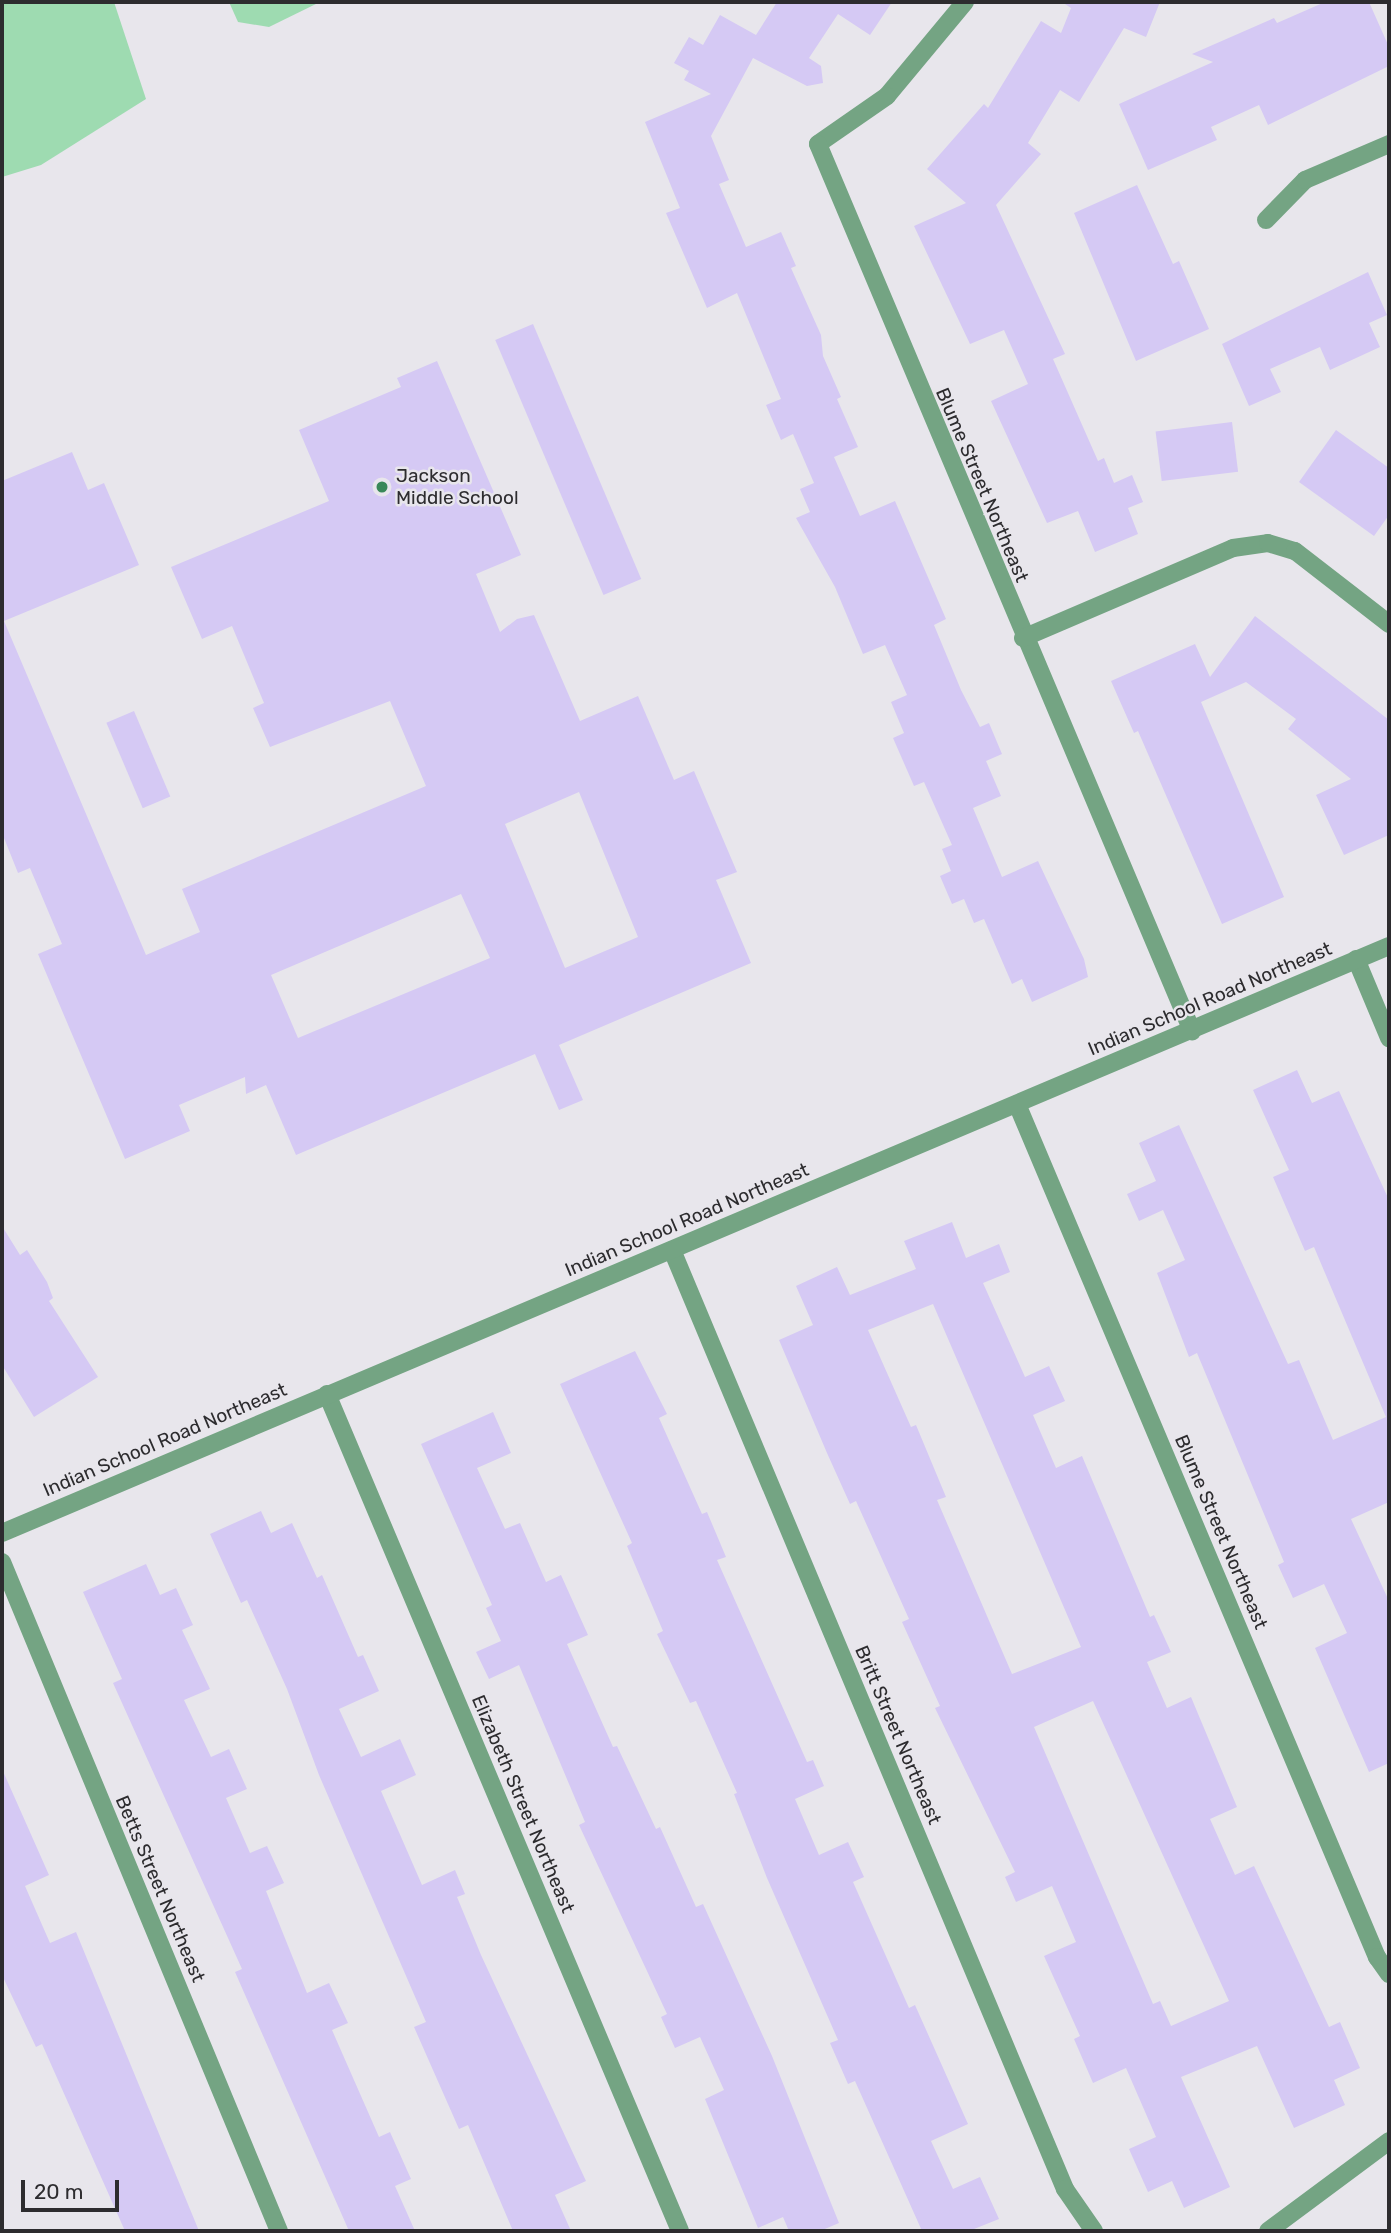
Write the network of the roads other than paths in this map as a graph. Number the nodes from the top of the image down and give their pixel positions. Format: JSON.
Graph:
{"nodes":[{"id":1,"x":965,"y":2,"type":"edge"},
{"id":2,"x":1389,"y":144,"type":"edge"},
{"id":3,"x":1266,"y":219,"type":"dead end"},
{"id":4,"x":1389,"y":626,"type":"edge"},
{"id":5,"x":1023,"y":638,"type":"junction"},
{"id":6,"x":1389,"y":946,"type":"edge"},
{"id":7,"x":1356,"y":959,"type":"junction"},
{"id":8,"x":1192,"y":1031,"type":"junction"},
{"id":9,"x":1389,"y":1038,"type":"edge"},
{"id":10,"x":1017,"y":1104,"type":"junction"},
{"id":11,"x":672,"y":1250,"type":"junction"},
{"id":12,"x":327,"y":1394,"type":"junction"},
{"id":13,"x":2,"y":1533,"type":"edge"},
{"id":14,"x":2,"y":1562,"type":"edge"},
{"id":15,"x":1389,"y":1975,"type":"edge"},
{"id":16,"x":1389,"y":2141,"type":"edge"},
{"id":17,"x":279,"y":2231,"type":"edge"},
{"id":18,"x":680,"y":2231,"type":"edge"},
{"id":19,"x":1094,"y":2231,"type":"edge"},
{"id":20,"x":1268,"y":2231,"type":"edge"}],
"edges":[{"from":1,"to":5,"type":"street","name":"Blume Street Northeast"},
{"from":2,"to":3,"type":"street"},
{"from":4,"to":5,"type":"street"},
{"from":5,"to":8,"type":"street","name":"Blume Street Northeast"},
{"from":6,"to":7,"type":"street","name":"Indian School Road Northeast"},
{"from":7,"to":8,"type":"street","name":"Indian School Road Northeast"},
{"from":7,"to":9,"type":"street"},
{"from":8,"to":10,"type":"street","name":"Indian School Road Northeast"},
{"from":10,"to":11,"type":"street","name":"Indian School Road Northeast"},
{"from":10,"to":15,"type":"street","name":"Blume Street Northeast"},
{"from":11,"to":12,"type":"street","name":"Indian School Road Northeast"},
{"from":11,"to":19,"type":"street","name":"Britt Street Northeast"},
{"from":12,"to":13,"type":"street","name":"Indian School Road Northeast"},
{"from":12,"to":18,"type":"street","name":"Elizabeth Street Northeast"},
{"from":14,"to":17,"type":"street","name":"Betts Street Northeast"},
{"from":16,"to":20,"type":"street"}]}
